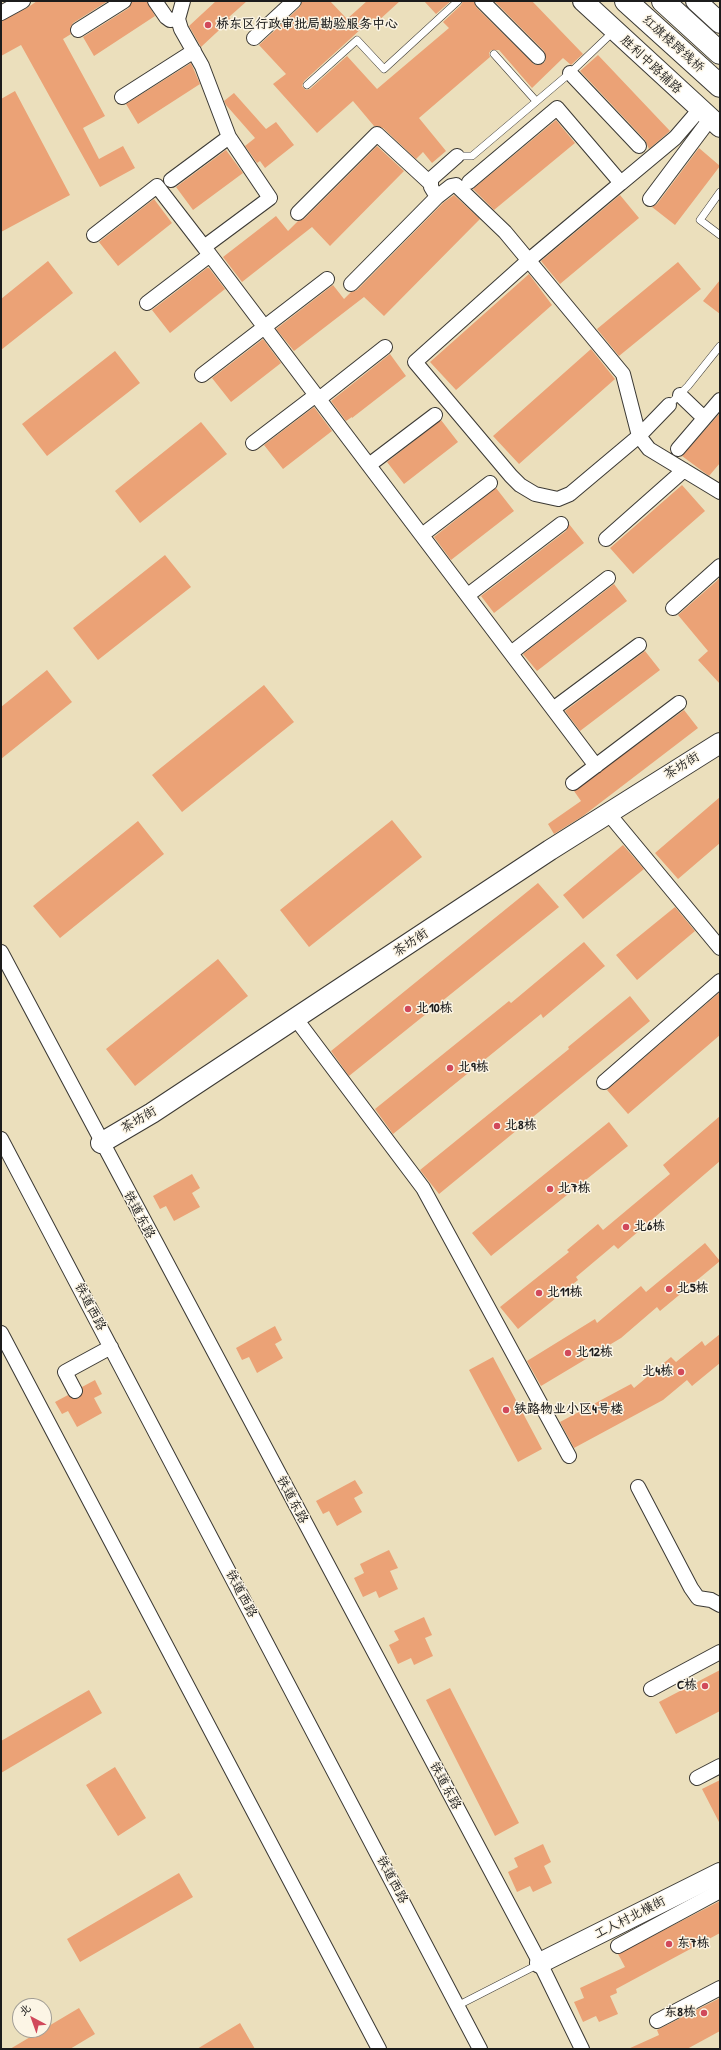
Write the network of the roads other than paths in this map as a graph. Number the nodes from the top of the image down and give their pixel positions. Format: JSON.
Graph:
{"nodes":[{"id":1,"x":23,"y":1,"type":"edge"},
{"id":2,"x":124,"y":1,"type":"edge"},
{"id":3,"x":155,"y":1,"type":"edge"},
{"id":4,"x":183,"y":1,"type":"edge"},
{"id":5,"x":294,"y":1,"type":"edge"},
{"id":6,"x":458,"y":1,"type":"edge"},
{"id":7,"x":482,"y":1,"type":"edge"},
{"id":8,"x":584,"y":1,"type":"edge"},
{"id":9,"x":626,"y":1,"type":"edge"},
{"id":10,"x":663,"y":1,"type":"edge"},
{"id":11,"x":702,"y":3,"type":"edge"},
{"id":12,"x":1,"y":13,"type":"edge"},
{"id":13,"x":178,"y":19,"type":"junction"},
{"id":14,"x":720,"y":23,"type":"edge"},
{"id":15,"x":78,"y":30,"type":"dead end"},
{"id":16,"x":614,"y":30,"type":"junction"},
{"id":17,"x":254,"y":38,"type":"dead end"},
{"id":18,"x":194,"y":51,"type":"junction"},
{"id":19,"x":720,"y":53,"type":"edge"},
{"id":20,"x":494,"y":54,"type":"dead end"},
{"id":21,"x":538,"y":58,"type":"dead end"},
{"id":22,"x":570,"y":73,"type":"junction"},
{"id":23,"x":307,"y":85,"type":"dead end"},
{"id":24,"x":720,"y":86,"type":"edge"},
{"id":25,"x":122,"y":97,"type":"dead end"},
{"id":26,"x":536,"y":101,"type":"junction"},
{"id":27,"x":710,"y":118,"type":"edge"},
{"id":28,"x":229,"y":138,"type":"junction"},
{"id":29,"x":639,"y":146,"type":"dead end"},
{"id":30,"x":457,"y":156,"type":"joint"},
{"id":31,"x":171,"y":180,"type":"dead end"},
{"id":32,"x":469,"y":182,"type":"dead end"},
{"id":33,"x":430,"y":183,"type":"junction"},
{"id":34,"x":621,"y":183,"type":"junction"},
{"id":35,"x":720,"y":192,"type":"edge"},
{"id":36,"x":437,"y":197,"type":"junction"},
{"id":37,"x":650,"y":199,"type":"dead end"},
{"id":38,"x":298,"y":213,"type":"dead end"},
{"id":39,"x":94,"y":235,"type":"dead end"},
{"id":40,"x":720,"y":235,"type":"edge"},
{"id":41,"x":207,"y":251,"type":"junction"},
{"id":42,"x":529,"y":260,"type":"junction"},
{"id":43,"x":327,"y":279,"type":"dead end"},
{"id":44,"x":351,"y":284,"type":"dead end"},
{"id":45,"x":147,"y":303,"type":"dead end"},
{"id":46,"x":264,"y":327,"type":"junction"},
{"id":47,"x":720,"y":346,"type":"edge"},
{"id":48,"x":385,"y":347,"type":"dead end"},
{"id":49,"x":202,"y":375,"type":"dead end"},
{"id":50,"x":680,"y":395,"type":"junction"},
{"id":51,"x":317,"y":397,"type":"junction"},
{"id":52,"x":720,"y":400,"type":"edge"},
{"id":53,"x":670,"y":405,"type":"joint"},
{"id":54,"x":435,"y":415,"type":"dead end"},
{"id":55,"x":704,"y":418,"type":"junction"},
{"id":56,"x":638,"y":436,"type":"junction"},
{"id":57,"x":253,"y":443,"type":"dead end"},
{"id":58,"x":678,"y":449,"type":"dead end"},
{"id":59,"x":369,"y":465,"type":"junction"},
{"id":60,"x":684,"y":470,"type":"junction"},
{"id":61,"x":490,"y":483,"type":"dead end"},
{"id":62,"x":720,"y":492,"type":"edge"},
{"id":63,"x":560,"y":524,"type":"dead end"},
{"id":64,"x":422,"y":535,"type":"junction"},
{"id":65,"x":606,"y":539,"type":"dead end"},
{"id":66,"x":720,"y":566,"type":"edge"},
{"id":67,"x":608,"y":578,"type":"dead end"},
{"id":68,"x":468,"y":595,"type":"junction"},
{"id":69,"x":673,"y":608,"type":"dead end"},
{"id":70,"x":639,"y":645,"type":"dead end"},
{"id":71,"x":511,"y":653,"type":"junction"},
{"id":72,"x":679,"y":703,"type":"dead end"},
{"id":73,"x":553,"y":708,"type":"junction"},
{"id":74,"x":720,"y":743,"type":"edge"},
{"id":75,"x":596,"y":766,"type":"junction"},
{"id":76,"x":573,"y":784,"type":"dead end"},
{"id":77,"x":608,"y":814,"type":"junction"},
{"id":78,"x":720,"y":948,"type":"edge"},
{"id":79,"x":1,"y":952,"type":"edge"},
{"id":80,"x":720,"y":981,"type":"edge"},
{"id":81,"x":296,"y":1019,"type":"junction"},
{"id":82,"x":604,"y":1082,"type":"dead end"},
{"id":83,"x":1,"y":1139,"type":"edge"},
{"id":84,"x":101,"y":1143,"type":"junction"},
{"id":85,"x":1,"y":1333,"type":"edge"},
{"id":86,"x":111,"y":1347,"type":"junction"},
{"id":87,"x":75,"y":1391,"type":"dead end"},
{"id":88,"x":569,"y":1456,"type":"dead end"},
{"id":89,"x":638,"y":1487,"type":"dead end"},
{"id":90,"x":720,"y":1605,"type":"edge"},
{"id":91,"x":720,"y":1652,"type":"edge"},
{"id":92,"x":651,"y":1689,"type":"dead end"},
{"id":93,"x":720,"y":1766,"type":"edge"},
{"id":94,"x":697,"y":1778,"type":"dead end"},
{"id":95,"x":720,"y":1873,"type":"edge"},
{"id":96,"x":720,"y":1891,"type":"edge"},
{"id":97,"x":618,"y":1946,"type":"dead end"},
{"id":98,"x":540,"y":1963,"type":"junction"},
{"id":99,"x":720,"y":1988,"type":"edge"},
{"id":100,"x":457,"y":2006,"type":"junction"},
{"id":101,"x":657,"y":2022,"type":"dead end"},
{"id":102,"x":379,"y":2049,"type":"edge"},
{"id":103,"x":480,"y":2049,"type":"edge"},
{"id":104,"x":582,"y":2049,"type":"edge"}],
"edges":[{"from":1,"to":12,"type":"street"},
{"from":2,"to":15,"type":"street"},
{"from":3,"to":13,"type":"street"},
{"from":4,"to":13,"type":"street"},
{"from":5,"to":17,"type":"street"},
{"from":6,"to":23,"type":"lane"},
{"from":7,"to":21,"type":"street"},
{"from":8,"to":16,"type":"street","name":"胜利中路辅路"},
{"from":9,"to":24,"type":"highway","name":"红旗楼跨线桥"},
{"from":10,"to":19,"type":"highway","name":"红旗楼跨线桥"},
{"from":11,"to":14,"type":"street"},
{"from":13,"to":18,"type":"street"},
{"from":16,"to":22,"type":"lane"},
{"from":16,"to":27,"type":"street","name":"胜利中路辅路"},
{"from":18,"to":25,"type":"street"},
{"from":18,"to":28,"type":"street"},
{"from":20,"to":26,"type":"lane"},
{"from":22,"to":26,"type":"lane"},
{"from":22,"to":29,"type":"street"},
{"from":26,"to":30,"type":"lane"},
{"from":27,"to":34,"type":"street"},
{"from":27,"to":37,"type":"street"},
{"from":28,"to":31,"type":"street"},
{"from":28,"to":41,"type":"street"},
{"from":30,"to":33,"type":"street"},
{"from":32,"to":34,"type":"street"},
{"from":33,"to":36,"type":"street"},
{"from":33,"to":38,"type":"street"},
{"from":34,"to":42,"type":"street"},
{"from":35,"to":40,"type":"lane"},
{"from":36,"to":42,"type":"street"},
{"from":36,"to":44,"type":"street"},
{"from":39,"to":41,"type":"street"},
{"from":41,"to":45,"type":"street"},
{"from":41,"to":46,"type":"street"},
{"from":42,"to":56,"type":"street"},
{"from":42,"to":56,"type":"street"},
{"from":43,"to":46,"type":"street"},
{"from":46,"to":49,"type":"street"},
{"from":46,"to":51,"type":"street"},
{"from":47,"to":50,"type":"lane"},
{"from":48,"to":51,"type":"street"},
{"from":50,"to":53,"type":"lane"},
{"from":50,"to":55,"type":"street"},
{"from":51,"to":57,"type":"street"},
{"from":51,"to":59,"type":"street"},
{"from":52,"to":55,"type":"street"},
{"from":53,"to":56,"type":"street"},
{"from":54,"to":59,"type":"street"},
{"from":55,"to":58,"type":"street"},
{"from":56,"to":60,"type":"street"},
{"from":59,"to":64,"type":"street"},
{"from":60,"to":62,"type":"street"},
{"from":60,"to":65,"type":"street"},
{"from":61,"to":64,"type":"street"},
{"from":63,"to":68,"type":"street"},
{"from":64,"to":68,"type":"street"},
{"from":66,"to":69,"type":"street"},
{"from":67,"to":71,"type":"street"},
{"from":68,"to":71,"type":"street"},
{"from":70,"to":73,"type":"street"},
{"from":71,"to":73,"type":"street"},
{"from":72,"to":75,"type":"street"},
{"from":73,"to":75,"type":"street"},
{"from":74,"to":77,"type":"street","name":"茶坊街"},
{"from":75,"to":76,"type":"street"},
{"from":77,"to":78,"type":"street"},
{"from":77,"to":81,"type":"street","name":"茶坊街"},
{"from":79,"to":84,"type":"street","name":"铁道东路"},
{"from":80,"to":82,"type":"street"},
{"from":81,"to":84,"type":"street","name":"茶坊街"},
{"from":81,"to":88,"type":"street"},
{"from":83,"to":86,"type":"street","name":"铁道西路"},
{"from":84,"to":98,"type":"street","name":"铁道东路"},
{"from":85,"to":102,"type":"street"},
{"from":86,"to":87,"type":"street"},
{"from":86,"to":100,"type":"street","name":"铁道西路"},
{"from":89,"to":90,"type":"street"},
{"from":91,"to":92,"type":"street"},
{"from":93,"to":94,"type":"street"},
{"from":95,"to":98,"type":"street","name":"工人村北横街"},
{"from":96,"to":97,"type":"street"},
{"from":98,"to":100,"type":"lane"},
{"from":98,"to":104,"type":"street","name":"铁道东路"},
{"from":99,"to":101,"type":"street"},
{"from":100,"to":103,"type":"street","name":"铁道西路"}]}
